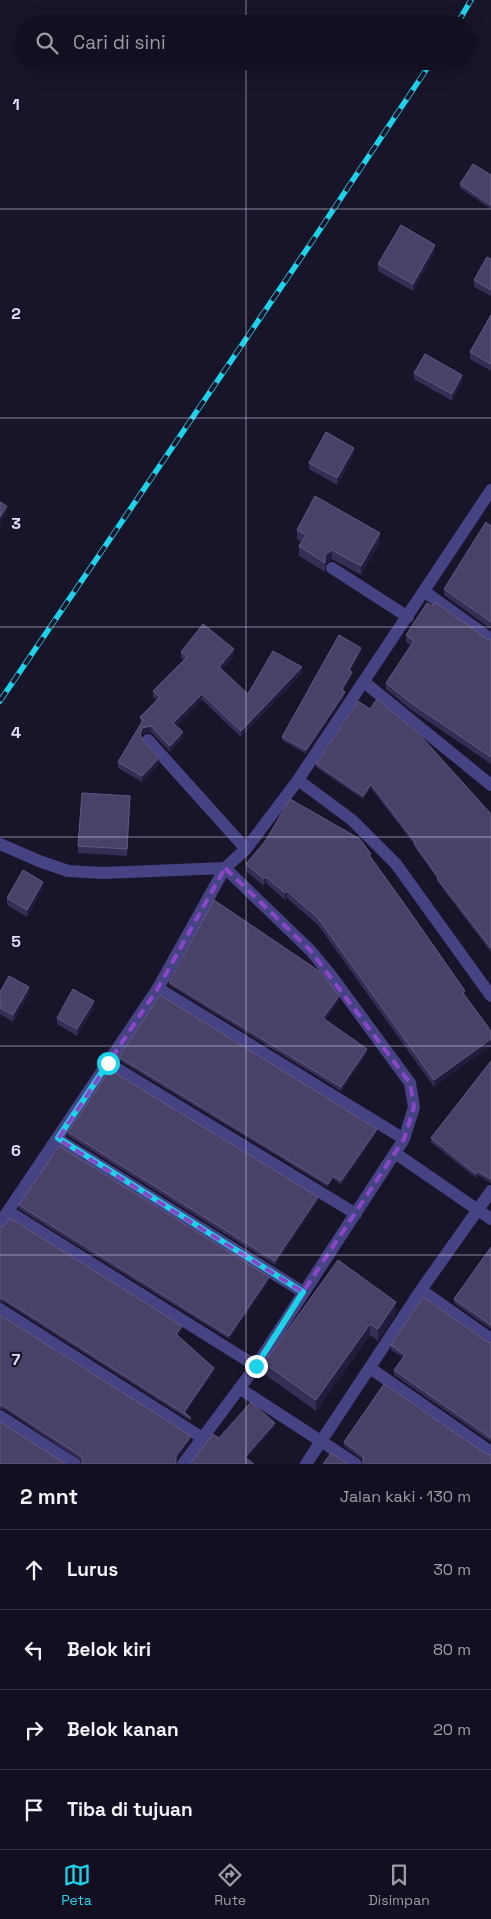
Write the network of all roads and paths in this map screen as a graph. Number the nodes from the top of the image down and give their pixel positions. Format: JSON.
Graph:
{"nodes":[{"id":1,"x":491,"y":491,"type":"edge"},
{"id":2,"x":332,"y":568,"type":"dead end"},
{"id":3,"x":425,"y":592,"type":"junction"},
{"id":4,"x":408,"y":617,"type":"junction"},
{"id":5,"x":491,"y":638,"type":"edge"},
{"id":6,"x":364,"y":682,"type":"junction"},
{"id":7,"x":148,"y":740,"type":"dead end"},
{"id":8,"x":298,"y":780,"type":"junction"},
{"id":9,"x":490,"y":785,"type":"edge"},
{"id":10,"x":0,"y":844,"type":"edge"},
{"id":11,"x":246,"y":849,"type":"junction"},
{"id":12,"x":225,"y":868,"type":"junction"},
{"id":13,"x":158,"y":988,"type":"junction"},
{"id":14,"x":490,"y":992,"type":"edge"},
{"id":15,"x":108,"y":1063,"type":"junction"},
{"id":16,"x":58,"y":1138,"type":"junction"},
{"id":17,"x":404,"y":1140,"type":"junction"},
{"id":18,"x":395,"y":1153,"type":"junction"},
{"id":19,"x":491,"y":1191,"type":"edge"},
{"id":20,"x":478,"y":1210,"type":"junction"},
{"id":21,"x":8,"y":1211,"type":"junction"},
{"id":22,"x":356,"y":1214,"type":"junction"},
{"id":23,"x":491,"y":1219,"type":"edge"},
{"id":24,"x":0,"y":1222,"type":"edge"},
{"id":25,"x":421,"y":1290,"type":"junction"},
{"id":26,"x":303,"y":1292,"type":"junction"},
{"id":27,"x":0,"y":1309,"type":"edge"},
{"id":28,"x":491,"y":1339,"type":"edge"},
{"id":29,"x":256,"y":1366,"type":"junction"},
{"id":30,"x":370,"y":1368,"type":"junction"},
{"id":31,"x":240,"y":1388,"type":"junction"},
{"id":32,"x":0,"y":1416,"type":"edge"},
{"id":33,"x":201,"y":1437,"type":"junction"},
{"id":34,"x":322,"y":1441,"type":"junction"},
{"id":35,"x":491,"y":1452,"type":"edge"},
{"id":36,"x":75,"y":1464,"type":"edge"},
{"id":37,"x":183,"y":1464,"type":"edge"},
{"id":38,"x":306,"y":1464,"type":"edge"},
{"id":39,"x":356,"y":1464,"type":"edge"}],
"edges":[{"from":1,"to":3,"type":"street"},
{"from":2,"to":4,"type":"street"},
{"from":3,"to":4,"type":"street"},
{"from":3,"to":5,"type":"street"},
{"from":4,"to":6,"type":"street"},
{"from":6,"to":8,"type":"street"},
{"from":6,"to":9,"type":"street"},
{"from":7,"to":11,"type":"street"},
{"from":8,"to":11,"type":"street"},
{"from":8,"to":14,"type":"street"},
{"from":10,"to":12,"type":"street"},
{"from":11,"to":12,"type":"street"},
{"from":12,"to":13,"type":"street"},
{"from":12,"to":17,"type":"street"},
{"from":13,"to":15,"type":"street"},
{"from":13,"to":17,"type":"street"},
{"from":15,"to":16,"type":"street"},
{"from":15,"to":22,"type":"street"},
{"from":16,"to":21,"type":"street"},
{"from":16,"to":26,"type":"street"},
{"from":17,"to":18,"type":"street"},
{"from":18,"to":20,"type":"street"},
{"from":18,"to":22,"type":"street"},
{"from":19,"to":20,"type":"street"},
{"from":20,"to":23,"type":"street"},
{"from":20,"to":25,"type":"street"},
{"from":21,"to":24,"type":"street"},
{"from":21,"to":29,"type":"street"},
{"from":22,"to":26,"type":"street"},
{"from":25,"to":28,"type":"street"},
{"from":25,"to":30,"type":"street"},
{"from":26,"to":29,"type":"street"},
{"from":27,"to":33,"type":"street"},
{"from":29,"to":31,"type":"street"},
{"from":30,"to":34,"type":"street"},
{"from":30,"to":35,"type":"street"},
{"from":31,"to":33,"type":"street"},
{"from":31,"to":34,"type":"street"},
{"from":32,"to":36,"type":"street"},
{"from":33,"to":37,"type":"street"},
{"from":34,"to":38,"type":"street"},
{"from":34,"to":39,"type":"street"}]}
